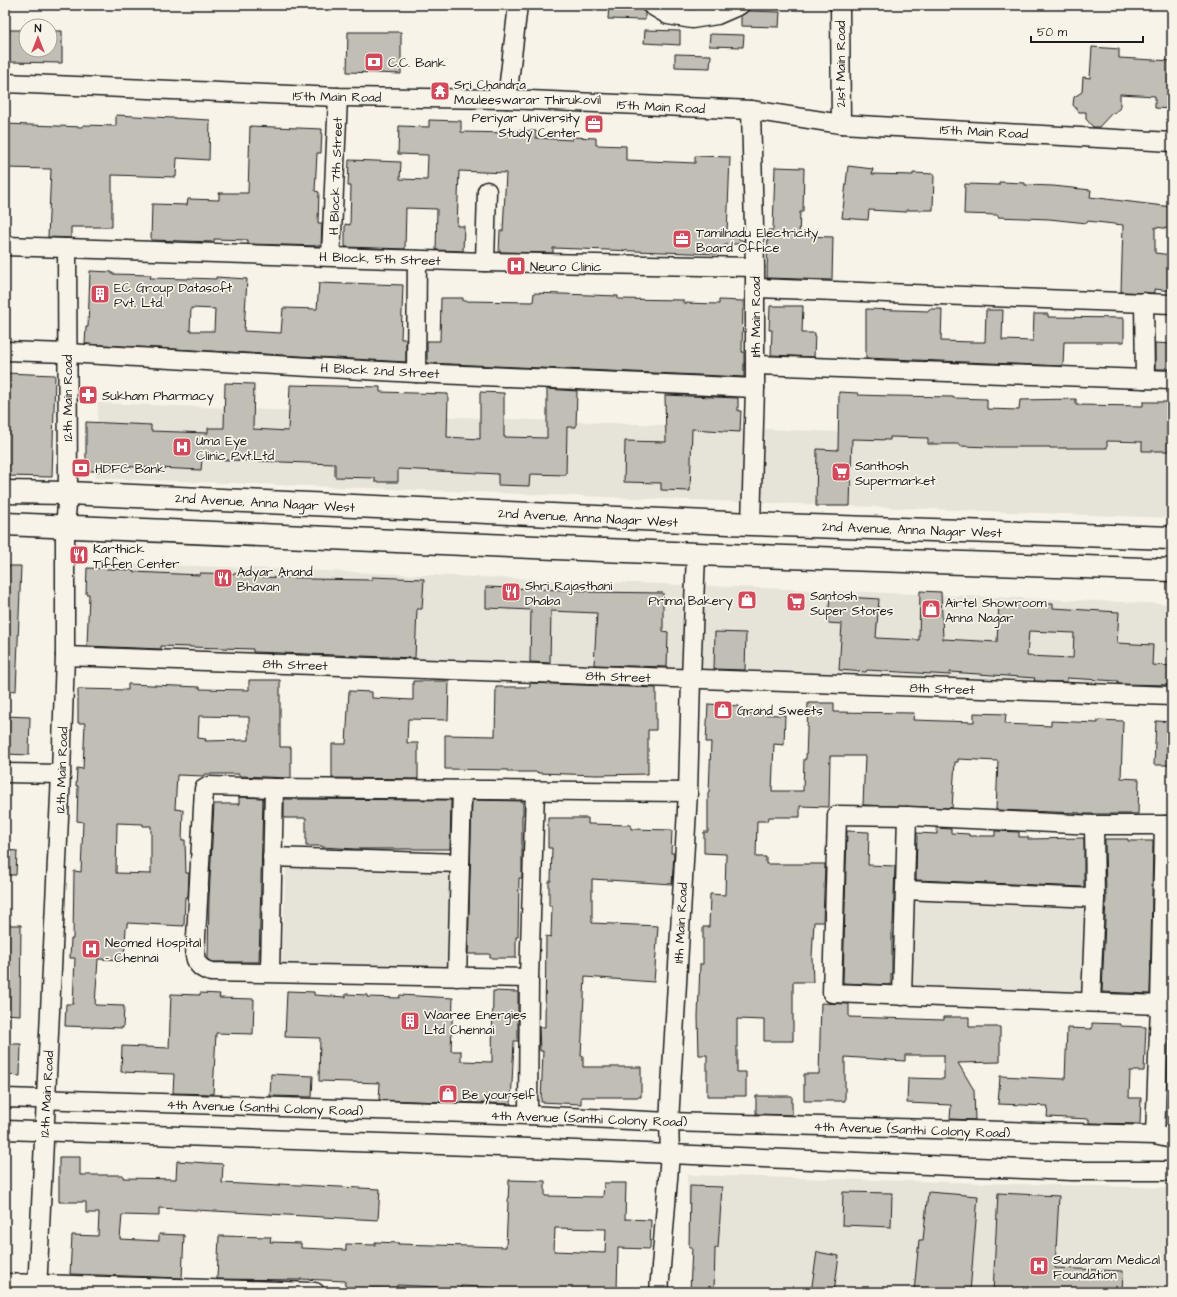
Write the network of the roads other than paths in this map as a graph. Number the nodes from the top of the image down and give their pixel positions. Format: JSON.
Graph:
{"nodes":[{"id":1,"x":518,"y":5,"type":"edge"},
{"id":2,"x":651,"y":5,"type":"edge"},
{"id":3,"x":740,"y":5,"type":"edge"},
{"id":4,"x":840,"y":5,"type":"edge"},
{"id":5,"x":5,"y":83,"type":"edge"},
{"id":6,"x":338,"y":97,"type":"junction"},
{"id":7,"x":507,"y":98,"type":"junction"},
{"id":8,"x":750,"y":110,"type":"junction"},
{"id":9,"x":841,"y":124,"type":"junction"},
{"id":10,"x":1172,"y":142,"type":"edge"},
{"id":11,"x":487,"y":191,"type":"dead end"},
{"id":12,"x":5,"y":246,"type":"edge"},
{"id":13,"x":67,"y":248,"type":"junction"},
{"id":14,"x":331,"y":256,"type":"junction"},
{"id":15,"x":417,"y":260,"type":"junction"},
{"id":16,"x":485,"y":262,"type":"junction"},
{"id":17,"x":755,"y":268,"type":"junction"},
{"id":18,"x":755,"y":288,"type":"junction"},
{"id":19,"x":1144,"y":302,"type":"junction"},
{"id":20,"x":1172,"y":304,"type":"edge"},
{"id":21,"x":5,"y":351,"type":"edge"},
{"id":22,"x":67,"y":353,"type":"junction"},
{"id":23,"x":755,"y":365,"type":"junction"},
{"id":24,"x":416,"y":373,"type":"junction"},
{"id":25,"x":1145,"y":380,"type":"junction"},
{"id":26,"x":1172,"y":380,"type":"edge"},
{"id":27,"x":755,"y":388,"type":"junction"},
{"id":28,"x":5,"y":492,"type":"edge"},
{"id":29,"x":68,"y":494,"type":"junction"},
{"id":30,"x":5,"y":524,"type":"edge"},
{"id":31,"x":751,"y":524,"type":"junction"},
{"id":32,"x":65,"y":527,"type":"junction"},
{"id":33,"x":1172,"y":538,"type":"edge"},
{"id":34,"x":696,"y":554,"type":"junction"},
{"id":35,"x":1172,"y":570,"type":"edge"},
{"id":36,"x":65,"y":656,"type":"junction"},
{"id":37,"x":691,"y":679,"type":"junction"},
{"id":38,"x":1172,"y":696,"type":"edge"},
{"id":39,"x":5,"y":772,"type":"edge"},
{"id":40,"x":61,"y":774,"type":"junction"},
{"id":41,"x":274,"y":788,"type":"junction"},
{"id":42,"x":462,"y":790,"type":"junction"},
{"id":43,"x":535,"y":791,"type":"junction"},
{"id":44,"x":688,"y":792,"type":"junction"},
{"id":45,"x":907,"y":816,"type":"junction"},
{"id":46,"x":1094,"y":825,"type":"junction"},
{"id":47,"x":1168,"y":825,"type":"edge"},
{"id":48,"x":272,"y":857,"type":"junction"},
{"id":49,"x":460,"y":863,"type":"junction"},
{"id":50,"x":905,"y":890,"type":"junction"},
{"id":51,"x":1095,"y":898,"type":"junction"},
{"id":52,"x":270,"y":972,"type":"junction"},
{"id":53,"x":457,"y":977,"type":"junction"},
{"id":54,"x":529,"y":978,"type":"junction"},
{"id":55,"x":902,"y":996,"type":"junction"},
{"id":56,"x":1091,"y":1002,"type":"junction"},
{"id":57,"x":1160,"y":1005,"type":"junction"},
{"id":58,"x":5,"y":1098,"type":"edge"},
{"id":59,"x":45,"y":1100,"type":"junction"},
{"id":60,"x":528,"y":1115,"type":"junction"},
{"id":61,"x":669,"y":1122,"type":"junction"},
{"id":62,"x":5,"y":1130,"type":"edge"},
{"id":63,"x":44,"y":1131,"type":"junction"},
{"id":64,"x":1164,"y":1137,"type":"edge"},
{"id":65,"x":670,"y":1154,"type":"junction"},
{"id":66,"x":1172,"y":1171,"type":"edge"},
{"id":67,"x":5,"y":1283,"type":"edge"},
{"id":68,"x":38,"y":1288,"type":"edge"},
{"id":69,"x":315,"y":1292,"type":"edge"},
{"id":70,"x":659,"y":1292,"type":"edge"}],
"edges":[{"from":1,"to":7,"type":"street"},
{"from":2,"to":3,"type":"street"},
{"from":4,"to":9,"type":"street","name":"21st Main Road"},
{"from":5,"to":6,"type":"street","name":"15th Main Road"},
{"from":6,"to":7,"type":"street","name":"15th Main Road"},
{"from":6,"to":14,"type":"street","name":"H Block 7th Street"},
{"from":7,"to":8,"type":"street","name":"15th Main Road"},
{"from":8,"to":9,"type":"street","name":"15th Main Road"},
{"from":8,"to":17,"type":"street","name":"11th Main Road"},
{"from":9,"to":10,"type":"street","name":"15th Main Road"},
{"from":11,"to":16,"type":"street"},
{"from":12,"to":13,"type":"street","name":"H Block, 5th Street"},
{"from":13,"to":14,"type":"street","name":"H Block, 5th Street"},
{"from":13,"to":22,"type":"street","name":"12th Main Road"},
{"from":14,"to":15,"type":"street","name":"H Block, 5th Street"},
{"from":15,"to":16,"type":"street","name":"H Block, 5th Street"},
{"from":15,"to":24,"type":"street"},
{"from":16,"to":17,"type":"street","name":"H Block, 5th Street"},
{"from":17,"to":18,"type":"street","name":"11th Main Road"},
{"from":18,"to":19,"type":"street"},
{"from":18,"to":23,"type":"street","name":"11th Main Road"},
{"from":19,"to":20,"type":"street"},
{"from":19,"to":25,"type":"street"},
{"from":21,"to":22,"type":"street","name":"H Block 2nd Street"},
{"from":22,"to":24,"type":"street","name":"H Block 2nd Street"},
{"from":22,"to":29,"type":"street","name":"12th Main Road"},
{"from":23,"to":25,"type":"street"},
{"from":23,"to":27,"type":"street","name":"11th Main Road"},
{"from":24,"to":27,"type":"street","name":"H Block 2nd Street"},
{"from":25,"to":26,"type":"street"},
{"from":27,"to":31,"type":"street","name":"11th Main Road"},
{"from":28,"to":29,"type":"main road","name":"2nd Avenue, Anna Nagar West"},
{"from":29,"to":31,"type":"main road","name":"2nd Avenue, Anna Nagar West"},
{"from":29,"to":32,"type":"street","name":"12th Main Road"},
{"from":30,"to":32,"type":"main road"},
{"from":31,"to":33,"type":"main road","name":"2nd Avenue, Anna Nagar West"},
{"from":32,"to":34,"type":"main road"},
{"from":32,"to":36,"type":"street","name":"12th Main Road"},
{"from":34,"to":35,"type":"main road"},
{"from":34,"to":37,"type":"street","name":"11th Main Road"},
{"from":36,"to":37,"type":"street","name":"8th Street"},
{"from":36,"to":40,"type":"street","name":"12th Main Road"},
{"from":37,"to":38,"type":"street","name":"8th Street"},
{"from":37,"to":44,"type":"street","name":"11th Main Road"},
{"from":39,"to":40,"type":"street"},
{"from":40,"to":59,"type":"street","name":"12th Main Road"},
{"from":41,"to":42,"type":"street"},
{"from":41,"to":48,"type":"street"},
{"from":41,"to":52,"type":"street"},
{"from":42,"to":43,"type":"street"},
{"from":42,"to":49,"type":"street"},
{"from":43,"to":44,"type":"street"},
{"from":43,"to":54,"type":"street"},
{"from":44,"to":61,"type":"street","name":"11th Main Road"},
{"from":45,"to":46,"type":"street"},
{"from":45,"to":50,"type":"street"},
{"from":45,"to":55,"type":"street"},
{"from":46,"to":47,"type":"street"},
{"from":46,"to":51,"type":"street"},
{"from":47,"to":57,"type":"street"},
{"from":48,"to":49,"type":"street"},
{"from":48,"to":52,"type":"street"},
{"from":49,"to":53,"type":"street"},
{"from":50,"to":51,"type":"street"},
{"from":50,"to":55,"type":"street"},
{"from":51,"to":56,"type":"street"},
{"from":52,"to":53,"type":"street"},
{"from":53,"to":54,"type":"street"},
{"from":54,"to":60,"type":"street"},
{"from":55,"to":56,"type":"street"},
{"from":56,"to":57,"type":"street"},
{"from":57,"to":64,"type":"street"},
{"from":58,"to":59,"type":"street","name":"4th Avenue (Santhi Colony Road)"},
{"from":59,"to":60,"type":"street","name":"4th Avenue (Santhi Colony Road)"},
{"from":59,"to":63,"type":"street","name":"12th Main Road"},
{"from":60,"to":61,"type":"street","name":"4th Avenue (Santhi Colony Road)"},
{"from":61,"to":64,"type":"street","name":"4th Avenue (Santhi Colony Road)"},
{"from":61,"to":65,"type":"street","name":"11th Main Road"},
{"from":62,"to":63,"type":"street"},
{"from":63,"to":65,"type":"street"},
{"from":63,"to":68,"type":"street","name":"12th Main Road"},
{"from":65,"to":66,"type":"street"},
{"from":65,"to":70,"type":"street","name":"11th Main Road"},
{"from":67,"to":68,"type":"street"},
{"from":68,"to":69,"type":"street"}]}
